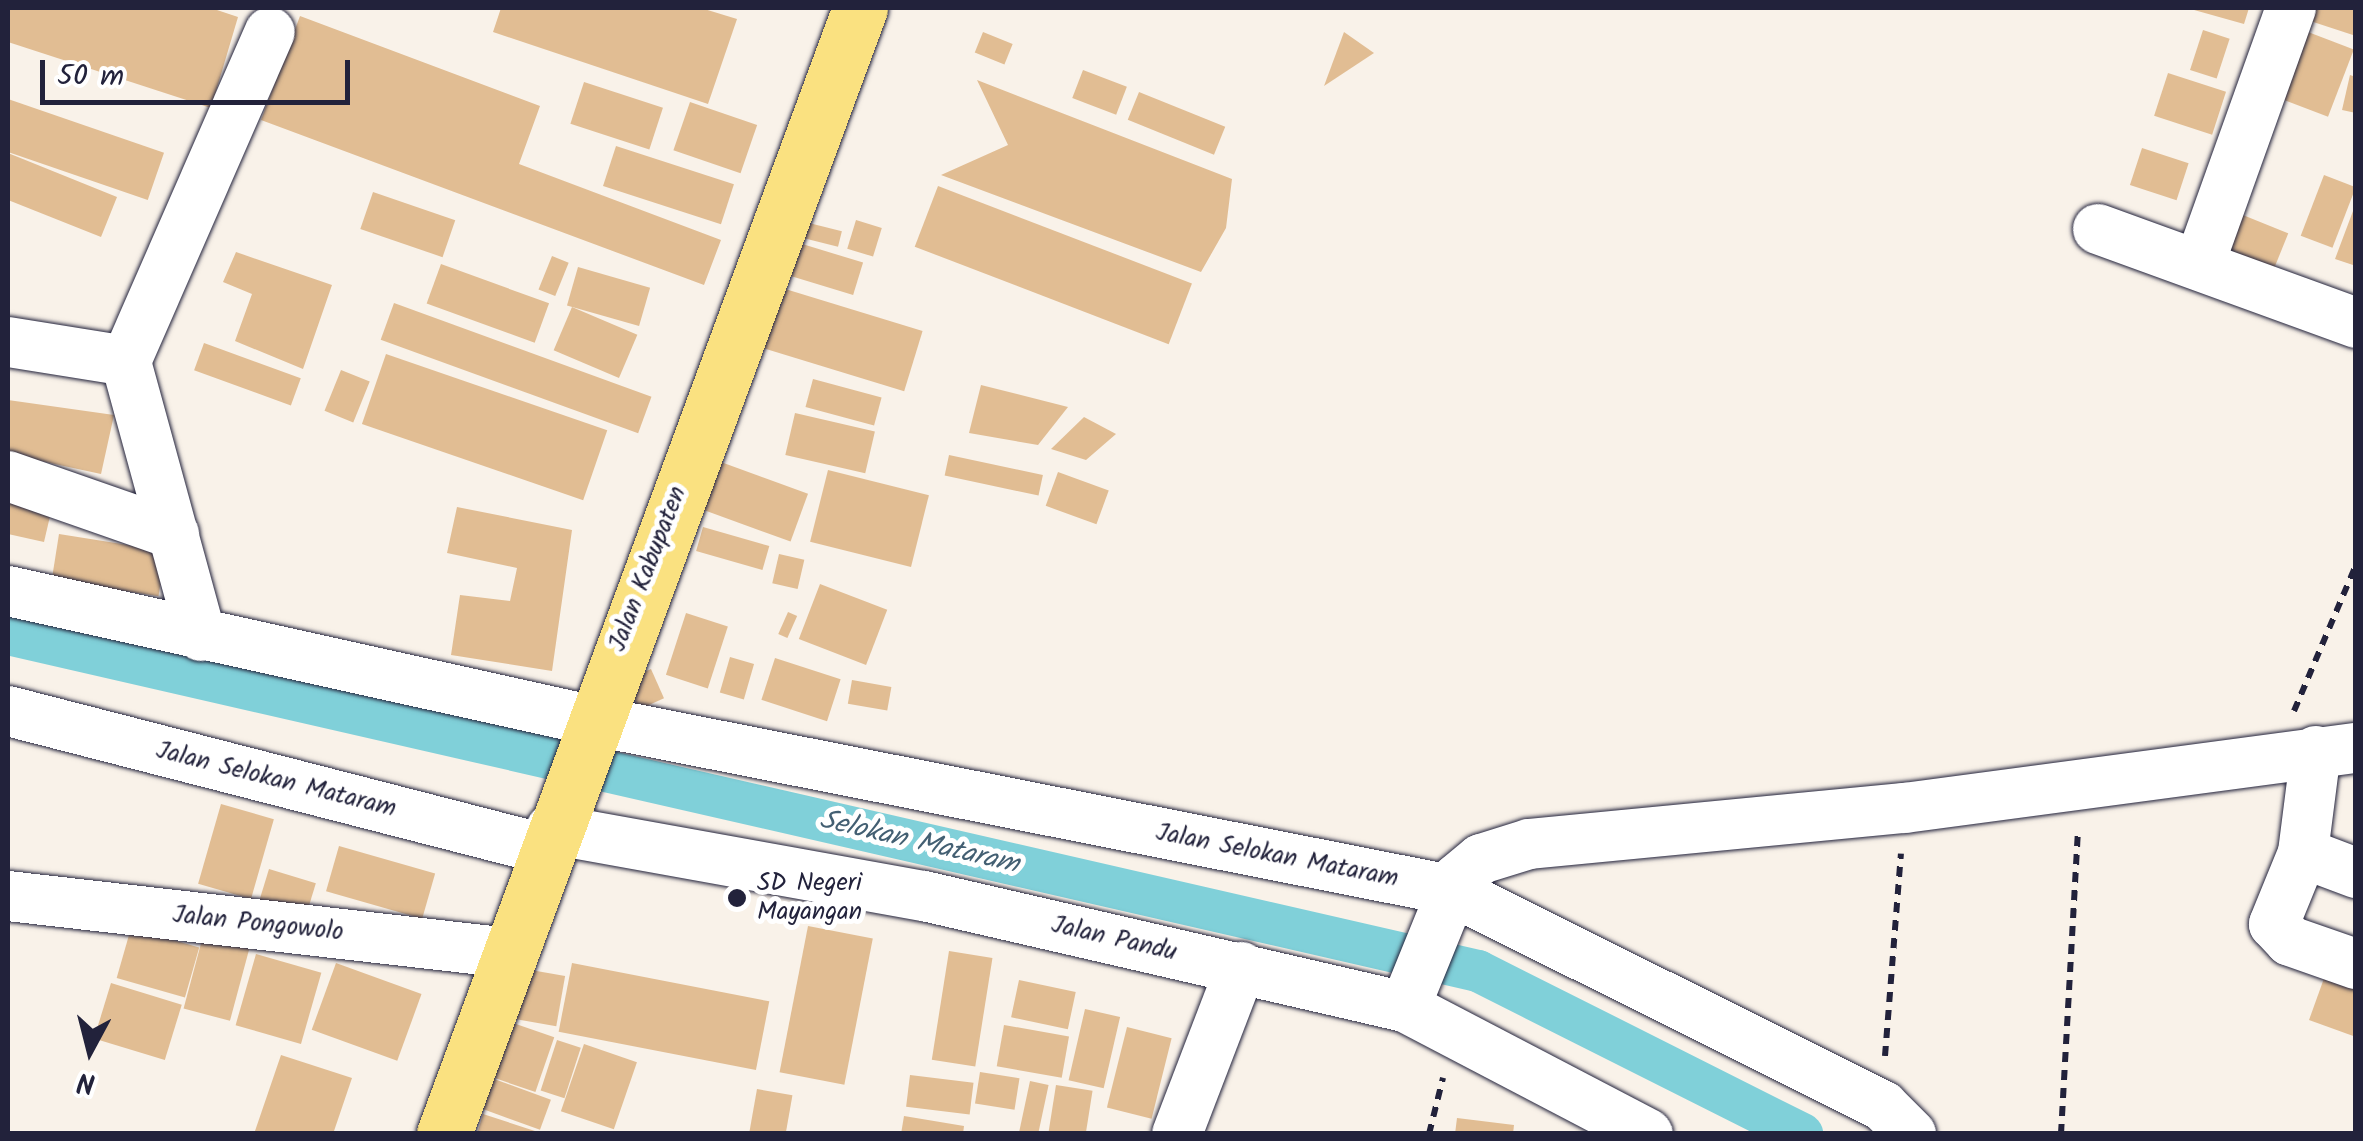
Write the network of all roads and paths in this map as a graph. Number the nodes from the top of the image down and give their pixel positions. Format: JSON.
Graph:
{"nodes":[{"id":1,"x":860,"y":8,"type":"edge"},
{"id":2,"x":2291,"y":8,"type":"edge"},
{"id":3,"x":270,"y":32,"type":"dead end"},
{"id":4,"x":2098,"y":229,"type":"dead end"},
{"id":5,"x":2199,"y":266,"type":"junction"},
{"id":6,"x":2356,"y":323,"type":"edge"},
{"id":7,"x":8,"y":342,"type":"edge"},
{"id":8,"x":126,"y":361,"type":"junction"},
{"id":9,"x":8,"y":476,"type":"edge"},
{"id":10,"x":174,"y":534,"type":"junction"},
{"id":11,"x":2356,"y":565,"type":"edge"},
{"id":12,"x":8,"y":592,"type":"edge"},
{"id":13,"x":201,"y":636,"type":"junction"},
{"id":14,"x":8,"y":711,"type":"edge"},
{"id":15,"x":588,"y":727,"type":"junction"},
{"id":16,"x":2315,"y":754,"type":"edge"},
{"id":17,"x":2080,"y":786,"type":"junction"},
{"id":18,"x":1904,"y":808,"type":"junction"},
{"id":19,"x":550,"y":834,"type":"junction"},
{"id":20,"x":2303,"y":853,"type":"junction"},
{"id":21,"x":2356,"y":872,"type":"edge"},
{"id":22,"x":8,"y":896,"type":"edge"},
{"id":23,"x":1443,"y":905,"type":"junction"},
{"id":24,"x":509,"y":953,"type":"junction"},
{"id":25,"x":2356,"y":964,"type":"edge"},
{"id":26,"x":1241,"y":967,"type":"junction"},
{"id":27,"x":1408,"y":999,"type":"junction"},
{"id":28,"x":1454,"y":1033,"type":"junction"},
{"id":29,"x":1897,"y":1120,"type":"edge"},
{"id":30,"x":444,"y":1134,"type":"edge"},
{"id":31,"x":1177,"y":1134,"type":"edge"},
{"id":32,"x":1429,"y":1134,"type":"edge"},
{"id":33,"x":1648,"y":1134,"type":"edge"},
{"id":34,"x":2061,"y":1134,"type":"edge"}],
"edges":[{"from":1,"to":15,"type":"main road","name":"Jalan Kabupaten"},
{"from":2,"to":5,"type":"street"},
{"from":3,"to":8,"type":"street"},
{"from":4,"to":5,"type":"street"},
{"from":5,"to":6,"type":"street"},
{"from":7,"to":8,"type":"street"},
{"from":8,"to":10,"type":"street"},
{"from":9,"to":10,"type":"street"},
{"from":10,"to":13,"type":"street"},
{"from":11,"to":16,"type":"path"},
{"from":12,"to":13,"type":"street","name":"Jalan Selokan Mataram"},
{"from":13,"to":15,"type":"street","name":"Jalan Selokan Mataram"},
{"from":14,"to":19,"type":"street","name":"Jalan Selokan Mataram"},
{"from":15,"to":19,"type":"main road","name":"Jalan Kabupaten"},
{"from":15,"to":23,"type":"street","name":"Jalan Selokan Mataram"},
{"from":16,"to":17,"type":"street"},
{"from":16,"to":20,"type":"street"},
{"from":17,"to":18,"type":"street"},
{"from":17,"to":34,"type":"path"},
{"from":18,"to":23,"type":"street"},
{"from":18,"to":29,"type":"path"},
{"from":19,"to":24,"type":"main road","name":"Jalan Kabupaten"},
{"from":19,"to":26,"type":"street","name":"Jalan Pandu"},
{"from":20,"to":21,"type":"street"},
{"from":20,"to":25,"type":"street"},
{"from":22,"to":24,"type":"street","name":"Jalan Pongowolo"},
{"from":23,"to":27,"type":"street"},
{"from":23,"to":29,"type":"street","name":"Jalan Selokan Mataram"},
{"from":24,"to":30,"type":"main road","name":"Jalan Kabupaten"},
{"from":26,"to":27,"type":"street","name":"Jalan Pandu"},
{"from":26,"to":31,"type":"street"},
{"from":27,"to":28,"type":"street","name":"Jalan Pandu"},
{"from":28,"to":32,"type":"path"},
{"from":28,"to":33,"type":"street","name":"Jalan Pandu"}]}
